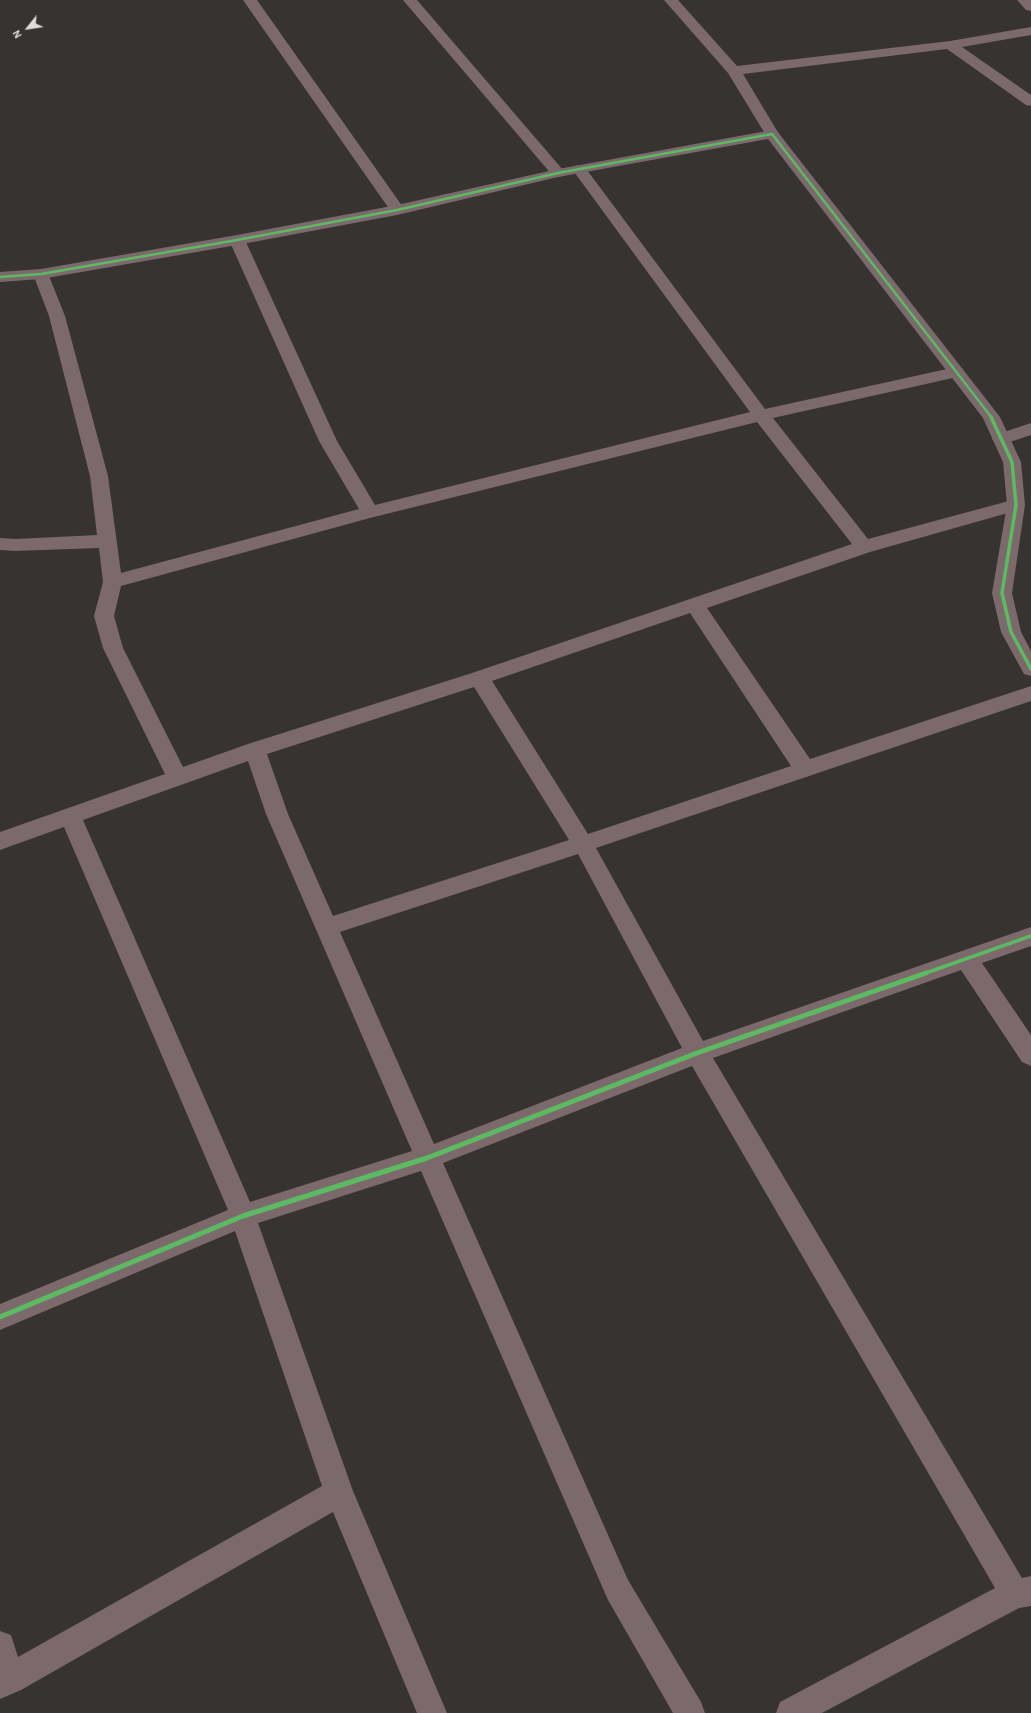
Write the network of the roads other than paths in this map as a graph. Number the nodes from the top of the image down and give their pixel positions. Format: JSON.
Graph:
{"nodes":[{"id":1,"x":250,"y":0,"type":"edge"},
{"id":2,"x":410,"y":0,"type":"edge"},
{"id":3,"x":671,"y":0,"type":"edge"},
{"id":4,"x":1024,"y":0,"type":"edge"},
{"id":5,"x":1031,"y":7,"type":"edge"},
{"id":6,"x":1031,"y":31,"type":"edge"},
{"id":7,"x":950,"y":45,"type":"junction"},
{"id":8,"x":734,"y":71,"type":"junction"},
{"id":9,"x":1031,"y":102,"type":"edge"},
{"id":10,"x":772,"y":134,"type":"junction"},
{"id":11,"x":579,"y":169,"type":"junction"},
{"id":12,"x":558,"y":173,"type":"junction"},
{"id":13,"x":397,"y":210,"type":"junction"},
{"id":14,"x":237,"y":240,"type":"junction"},
{"id":15,"x":41,"y":274,"type":"junction"},
{"id":16,"x":0,"y":277,"type":"edge"},
{"id":17,"x":956,"y":372,"type":"junction"},
{"id":18,"x":761,"y":415,"type":"junction"},
{"id":19,"x":1031,"y":429,"type":"edge"},
{"id":20,"x":1001,"y":439,"type":"junction"},
{"id":21,"x":1016,"y":506,"type":"junction"},
{"id":22,"x":370,"y":512,"type":"junction"},
{"id":23,"x":108,"y":541,"type":"junction"},
{"id":24,"x":0,"y":544,"type":"edge"},
{"id":25,"x":864,"y":547,"type":"junction"},
{"id":26,"x":113,"y":582,"type":"junction"},
{"id":27,"x":695,"y":605,"type":"junction"},
{"id":28,"x":1031,"y":669,"type":"edge"},
{"id":29,"x":479,"y":678,"type":"junction"},
{"id":30,"x":1031,"y":693,"type":"edge"},
{"id":31,"x":255,"y":750,"type":"junction"},
{"id":32,"x":805,"y":769,"type":"junction"},
{"id":33,"x":178,"y":778,"type":"junction"},
{"id":34,"x":70,"y":816,"type":"junction"},
{"id":35,"x":0,"y":841,"type":"edge"},
{"id":36,"x":583,"y":844,"type":"junction"},
{"id":37,"x":327,"y":926,"type":"junction"},
{"id":38,"x":1031,"y":936,"type":"edge"},
{"id":39,"x":967,"y":960,"type":"junction"},
{"id":40,"x":697,"y":1053,"type":"junction"},
{"id":41,"x":1031,"y":1055,"type":"edge"},
{"id":42,"x":427,"y":1158,"type":"junction"},
{"id":43,"x":243,"y":1216,"type":"junction"},
{"id":44,"x":0,"y":1317,"type":"edge"},
{"id":45,"x":339,"y":1493,"type":"junction"},
{"id":46,"x":1023,"y":1593,"type":"edge"},
{"id":47,"x":0,"y":1646,"type":"edge"},
{"id":48,"x":5,"y":1682,"type":"edge"},
{"id":49,"x":432,"y":1713,"type":"edge"},
{"id":50,"x":690,"y":1713,"type":"edge"},
{"id":51,"x":791,"y":1713,"type":"edge"}],
"edges":[{"from":1,"to":13,"type":"street"},
{"from":2,"to":12,"type":"street"},
{"from":3,"to":8,"type":"street"},
{"from":4,"to":5,"type":"street"},
{"from":6,"to":7,"type":"street"},
{"from":7,"to":8,"type":"street"},
{"from":7,"to":9,"type":"street"},
{"from":8,"to":10,"type":"street"},
{"from":10,"to":11,"type":"street"},
{"from":10,"to":17,"type":"street"},
{"from":11,"to":12,"type":"street"},
{"from":11,"to":18,"type":"street"},
{"from":12,"to":13,"type":"street"},
{"from":13,"to":14,"type":"street"},
{"from":14,"to":15,"type":"street"},
{"from":14,"to":22,"type":"street"},
{"from":15,"to":16,"type":"street"},
{"from":15,"to":23,"type":"street"},
{"from":17,"to":18,"type":"street"},
{"from":17,"to":20,"type":"street"},
{"from":18,"to":22,"type":"street"},
{"from":18,"to":25,"type":"street"},
{"from":19,"to":20,"type":"street"},
{"from":20,"to":21,"type":"street"},
{"from":21,"to":25,"type":"street"},
{"from":21,"to":28,"type":"street"},
{"from":22,"to":26,"type":"street"},
{"from":23,"to":24,"type":"street"},
{"from":23,"to":26,"type":"street"},
{"from":25,"to":27,"type":"street"},
{"from":26,"to":33,"type":"street"},
{"from":27,"to":29,"type":"street"},
{"from":27,"to":32,"type":"street"},
{"from":29,"to":31,"type":"street"},
{"from":29,"to":36,"type":"street"},
{"from":30,"to":32,"type":"street"},
{"from":31,"to":33,"type":"street"},
{"from":31,"to":37,"type":"street"},
{"from":32,"to":36,"type":"street"},
{"from":33,"to":34,"type":"street"},
{"from":34,"to":35,"type":"street"},
{"from":34,"to":43,"type":"street"},
{"from":36,"to":37,"type":"street"},
{"from":36,"to":40,"type":"street"},
{"from":37,"to":42,"type":"street"},
{"from":38,"to":39,"type":"street"},
{"from":39,"to":40,"type":"street"},
{"from":39,"to":41,"type":"street"},
{"from":40,"to":42,"type":"street"},
{"from":40,"to":46,"type":"street"},
{"from":42,"to":43,"type":"street"},
{"from":42,"to":50,"type":"street"},
{"from":43,"to":44,"type":"street"},
{"from":43,"to":45,"type":"street"},
{"from":45,"to":48,"type":"street"},
{"from":45,"to":49,"type":"street"},
{"from":46,"to":51,"type":"street"},
{"from":47,"to":48,"type":"street"}]}
